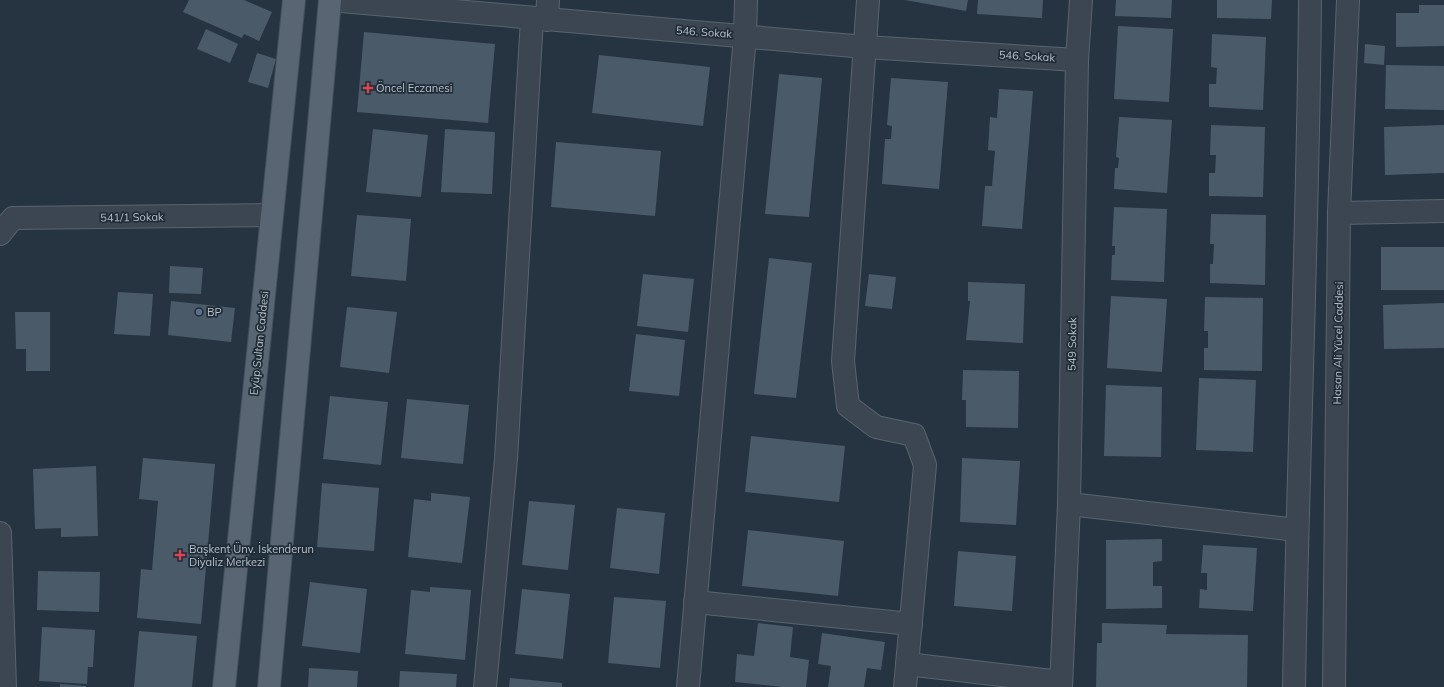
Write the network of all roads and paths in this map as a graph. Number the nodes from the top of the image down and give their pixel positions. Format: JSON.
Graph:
{"nodes":[{"id":1,"x":294,"y":0,"type":"edge"},
{"id":2,"x":330,"y":0,"type":"edge"},
{"id":3,"x":746,"y":0,"type":"edge"},
{"id":4,"x":868,"y":0,"type":"edge"},
{"id":5,"x":1081,"y":0,"type":"edge"},
{"id":6,"x":1310,"y":0,"type":"edge"},
{"id":7,"x":1348,"y":0,"type":"edge"},
{"id":8,"x":542,"y":13,"type":"edge"},
{"id":9,"x":745,"y":36,"type":"junction"},
{"id":10,"x":865,"y":47,"type":"junction"},
{"id":11,"x":1077,"y":60,"type":"junction"},
{"id":12,"x":1444,"y":211,"type":"edge"},
{"id":13,"x":1339,"y":213,"type":"junction"},
{"id":14,"x":272,"y":216,"type":"junction"},
{"id":15,"x":0,"y":234,"type":"edge"},
{"id":16,"x":1069,"y":504,"type":"junction"},
{"id":17,"x":1297,"y":530,"type":"junction"},
{"id":18,"x":0,"y":533,"type":"edge"},
{"id":19,"x":695,"y":602,"type":"junction"},
{"id":20,"x":911,"y":624,"type":"junction"},
{"id":21,"x":907,"y":664,"type":"junction"},
{"id":22,"x":1061,"y":685,"type":"edge"},
{"id":23,"x":5,"y":687,"type":"edge"},
{"id":24,"x":224,"y":687,"type":"edge"},
{"id":25,"x":269,"y":687,"type":"edge"},
{"id":26,"x":485,"y":687,"type":"edge"},
{"id":27,"x":689,"y":687,"type":"edge"},
{"id":28,"x":905,"y":687,"type":"edge"},
{"id":29,"x":1294,"y":687,"type":"edge"},
{"id":30,"x":1334,"y":687,"type":"edge"}],
"edges":[{"from":1,"to":14,"type":"main road","name":"Eyüp Sultan Caddesi"},
{"from":2,"to":8,"type":"street","name":"546. Sokak"},
{"from":2,"to":25,"type":"main road"},
{"from":3,"to":9,"type":"street"},
{"from":4,"to":10,"type":"street"},
{"from":5,"to":11,"type":"street","name":"549 Sokak"},
{"from":6,"to":17,"type":"street"},
{"from":7,"to":13,"type":"street","name":"Hasan Ali Yücel Caddesi"},
{"from":8,"to":9,"type":"street","name":"546. Sokak"},
{"from":8,"to":26,"type":"street"},
{"from":9,"to":10,"type":"street","name":"546. Sokak"},
{"from":9,"to":19,"type":"street"},
{"from":10,"to":11,"type":"street","name":"546. Sokak"},
{"from":10,"to":20,"type":"street"},
{"from":11,"to":16,"type":"street","name":"549 Sokak"},
{"from":12,"to":13,"type":"street"},
{"from":13,"to":30,"type":"street","name":"Hasan Ali Yücel Caddesi"},
{"from":14,"to":15,"type":"street","name":"541/1 Sokak"},
{"from":14,"to":24,"type":"main road","name":"Eyüp Sultan Caddesi"},
{"from":16,"to":17,"type":"street"},
{"from":16,"to":22,"type":"street","name":"549 Sokak"},
{"from":17,"to":29,"type":"street"},
{"from":18,"to":23,"type":"street"},
{"from":19,"to":20,"type":"street"},
{"from":19,"to":27,"type":"street"},
{"from":20,"to":21,"type":"street"},
{"from":21,"to":22,"type":"street"},
{"from":21,"to":28,"type":"street"}]}
